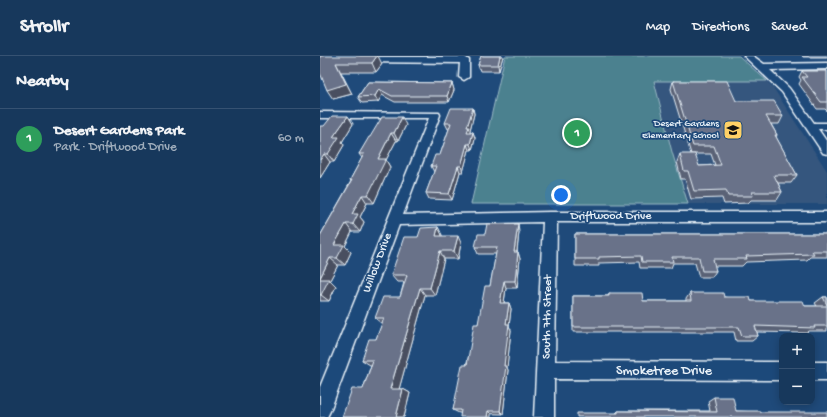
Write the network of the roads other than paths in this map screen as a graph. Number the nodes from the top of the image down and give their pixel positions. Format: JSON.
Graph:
{"nodes":[{"id":1,"x":748,"y":56,"type":"edge"},
{"id":2,"x":350,"y":60,"type":"edge"},
{"id":3,"x":762,"y":66,"type":"junction"},
{"id":4,"x":827,"y":66,"type":"edge"},
{"id":5,"x":464,"y":77,"type":"dead end"},
{"id":6,"x":320,"y":116,"type":"edge"},
{"id":7,"x":811,"y":126,"type":"junction"},
{"id":8,"x":827,"y":126,"type":"edge"},
{"id":9,"x":827,"y":150,"type":"edge"},
{"id":10,"x":550,"y":217,"type":"junction"},
{"id":11,"x":827,"y":218,"type":"edge"},
{"id":12,"x":394,"y":220,"type":"junction"},
{"id":13,"x":546,"y":370,"type":"junction"},
{"id":14,"x":779,"y":371,"type":"edge"},
{"id":15,"x":815,"y":371,"type":"edge"},
{"id":16,"x":827,"y":371,"type":"edge"},
{"id":17,"x":320,"y":412,"type":"edge"},
{"id":18,"x":544,"y":417,"type":"edge"}],
"edges":[{"from":1,"to":3,"type":"street"},
{"from":2,"to":5,"type":"street"},
{"from":3,"to":4,"type":"street"},
{"from":3,"to":7,"type":"street"},
{"from":6,"to":12,"type":"street","name":"Willow Drive"},
{"from":7,"to":8,"type":"street"},
{"from":7,"to":9,"type":"street"},
{"from":10,"to":11,"type":"street","name":"Driftwood Drive"},
{"from":10,"to":12,"type":"street","name":"Driftwood Drive"},
{"from":10,"to":13,"type":"street","name":"South 7th Street"},
{"from":12,"to":17,"type":"street","name":"Willow Drive"},
{"from":13,"to":14,"type":"street","name":"Smoketree Drive"},
{"from":13,"to":18,"type":"street","name":"South 7th Street"},
{"from":15,"to":16,"type":"street"}]}
